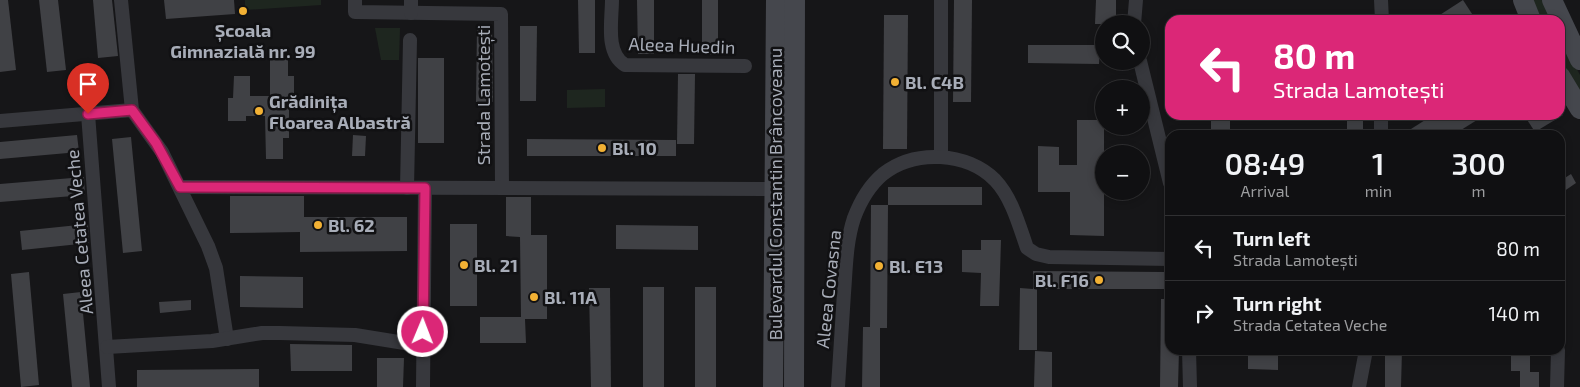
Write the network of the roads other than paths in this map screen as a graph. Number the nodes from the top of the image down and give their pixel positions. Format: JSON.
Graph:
{"nodes":[{"id":1,"x":121,"y":0,"type":"edge"},
{"id":2,"x":612,"y":0,"type":"edge"},
{"id":3,"x":776,"y":0,"type":"edge"},
{"id":4,"x":795,"y":0,"type":"edge"},
{"id":5,"x":941,"y":0,"type":"edge"},
{"id":6,"x":1136,"y":0,"type":"edge"},
{"id":7,"x":1523,"y":0,"type":"edge"},
{"id":8,"x":1552,"y":0,"type":"edge"},
{"id":9,"x":1383,"y":1,"type":"edge"},
{"id":10,"x":355,"y":6,"type":"edge"},
{"id":11,"x":411,"y":6,"type":"edge"},
{"id":12,"x":1135,"y":15,"type":"edge"},
{"id":13,"x":1382,"y":15,"type":"edge"},
{"id":14,"x":1529,"y":15,"type":"edge"},
{"id":15,"x":1559,"y":15,"type":"edge"},
{"id":16,"x":1565,"y":28,"type":"edge"},
{"id":17,"x":410,"y":40,"type":"dead end"},
{"id":18,"x":1580,"y":60,"type":"edge"},
{"id":19,"x":745,"y":66,"type":"dead end"},
{"id":20,"x":1142,"y":70,"type":"edge"},
{"id":21,"x":1565,"y":84,"type":"edge"},
{"id":22,"x":1580,"y":109,"type":"edge"},
{"id":23,"x":132,"y":110,"type":"junction"},
{"id":24,"x":88,"y":114,"type":"junction"},
{"id":25,"x":0,"y":121,"type":"edge"},
{"id":26,"x":941,"y":156,"type":"junction"},
{"id":27,"x":1165,"y":163,"type":"edge"},
{"id":28,"x":180,"y":187,"type":"junction"},
{"id":29,"x":407,"y":188,"type":"junction"},
{"id":30,"x":425,"y":188,"type":"junction"},
{"id":31,"x":502,"y":188,"type":"junction"},
{"id":32,"x":775,"y":189,"type":"junction"},
{"id":33,"x":1165,"y":259,"type":"edge"},
{"id":34,"x":227,"y":339,"type":"junction"},
{"id":35,"x":107,"y":346,"type":"junction"},
{"id":36,"x":423,"y":346,"type":"junction"},
{"id":37,"x":1190,"y":355,"type":"edge"},
{"id":38,"x":1365,"y":355,"type":"edge"},
{"id":39,"x":1558,"y":355,"type":"edge"},
{"id":40,"x":1192,"y":386,"type":"edge"},
{"id":41,"x":109,"y":387,"type":"edge"},
{"id":42,"x":422,"y":387,"type":"edge"},
{"id":43,"x":773,"y":387,"type":"edge"},
{"id":44,"x":794,"y":387,"type":"edge"},
{"id":45,"x":838,"y":387,"type":"edge"},
{"id":46,"x":1359,"y":387,"type":"edge"},
{"id":47,"x":1558,"y":387,"type":"edge"}],
"edges":[{"from":1,"to":23,"type":"street"},
{"from":2,"to":19,"type":"street","name":"Aleea Huedin"},
{"from":3,"to":32,"type":"main road","name":"Bulevardul Constantin Brâncoveanu"},
{"from":4,"to":44,"type":"main road","name":"Bulevardul Constantin Brâncoveanu"},
{"from":5,"to":26,"type":"street"},
{"from":6,"to":12,"type":"street"},
{"from":7,"to":14,"type":"main road"},
{"from":8,"to":15,"type":"main road"},
{"from":9,"to":13,"type":"street"},
{"from":10,"to":11,"type":"street"},
{"from":11,"to":31,"type":"street","name":"Strada Lamotești"},
{"from":16,"to":18,"type":"main road"},
{"from":17,"to":29,"type":"street"},
{"from":20,"to":27,"type":"street"},
{"from":21,"to":22,"type":"main road"},
{"from":23,"to":24,"type":"street"},
{"from":23,"to":28,"type":"street"},
{"from":24,"to":25,"type":"street"},
{"from":24,"to":35,"type":"street","name":"Aleea Cetatea Veche"},
{"from":26,"to":33,"type":"street","name":"Aleea Covasna"},
{"from":26,"to":45,"type":"street","name":"Aleea Covasna"},
{"from":28,"to":29,"type":"street","name":"Strada Lamotești"},
{"from":28,"to":34,"type":"street"},
{"from":29,"to":30,"type":"street","name":"Strada Lamotești"},
{"from":30,"to":31,"type":"street","name":"Strada Lamotești"},
{"from":30,"to":36,"type":"street"},
{"from":31,"to":32,"type":"street","name":"Strada Lamotești"},
{"from":32,"to":43,"type":"main road","name":"Bulevardul Constantin Brâncoveanu"},
{"from":34,"to":35,"type":"street"},
{"from":34,"to":36,"type":"street"},
{"from":35,"to":41,"type":"street","name":"Aleea Cetatea Veche"},
{"from":36,"to":42,"type":"street"},
{"from":37,"to":40,"type":"street"},
{"from":38,"to":46,"type":"street"},
{"from":39,"to":47,"type":"street"}]}
